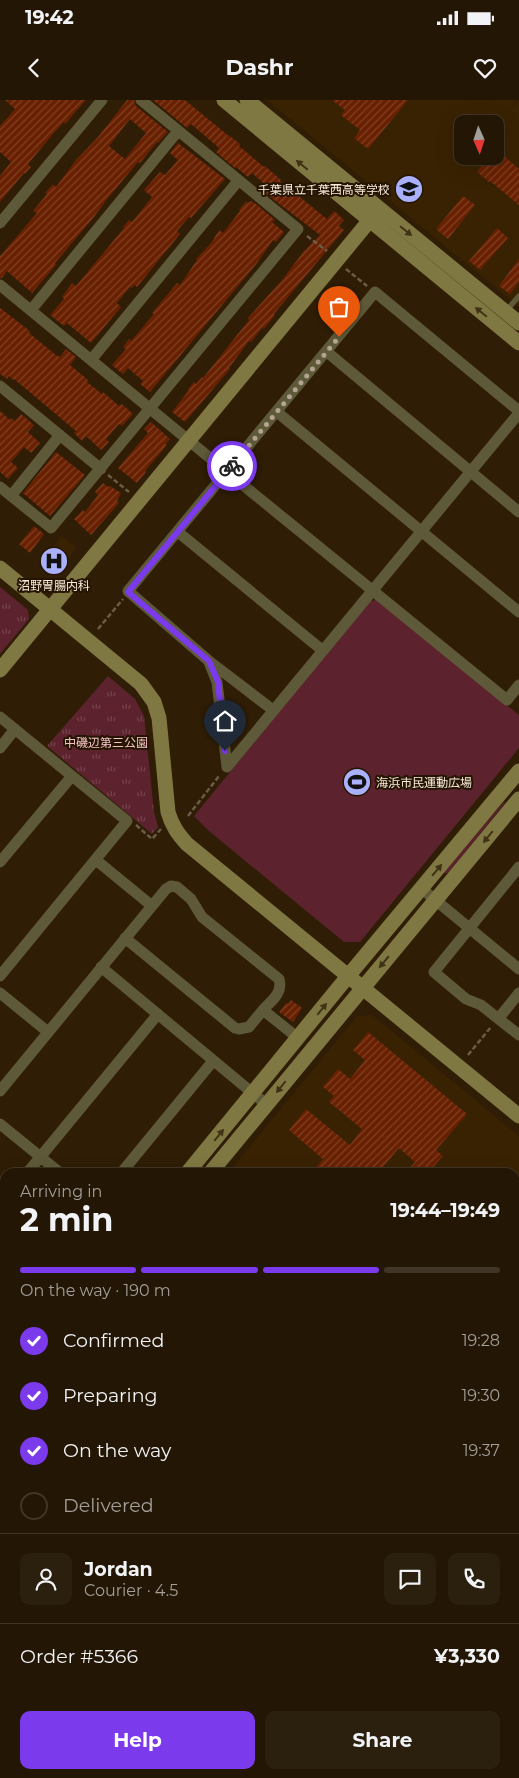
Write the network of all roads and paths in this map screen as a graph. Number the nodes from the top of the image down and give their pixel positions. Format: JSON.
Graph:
{"nodes":[{"id":1,"x":102,"y":100,"type":"edge"},
{"id":2,"x":141,"y":100,"type":"edge"},
{"id":3,"x":224,"y":100,"type":"edge"},
{"id":4,"x":247,"y":100,"type":"edge"},
{"id":5,"x":178,"y":131,"type":"junction"},
{"id":6,"x":238,"y":181,"type":"junction"},
{"id":7,"x":374,"y":215,"type":"junction"},
{"id":8,"x":0,"y":223,"type":"edge"},
{"id":9,"x":298,"y":229,"type":"junction"},
{"id":10,"x":330,"y":254,"type":"dead end"},
{"id":11,"x":343,"y":266,"type":"dead end"},
{"id":12,"x":0,"y":285,"type":"edge"},
{"id":13,"x":375,"y":292,"type":"junction"},
{"id":14,"x":519,"y":296,"type":"edge"},
{"id":15,"x":31,"y":310,"type":"junction"},
{"id":16,"x":505,"y":312,"type":"junction"},
{"id":17,"x":519,"y":323,"type":"edge"},
{"id":18,"x":519,"y":343,"type":"edge"},
{"id":19,"x":326,"y":352,"type":"junction"},
{"id":20,"x":91,"y":360,"type":"junction"},
{"id":21,"x":0,"y":386,"type":"edge"},
{"id":22,"x":150,"y":408,"type":"junction"},
{"id":23,"x":277,"y":412,"type":"junction"},
{"id":24,"x":519,"y":412,"type":"edge"},
{"id":25,"x":60,"y":435,"type":"junction"},
{"id":26,"x":189,"y":441,"type":"junction"},
{"id":27,"x":101,"y":469,"type":"junction"},
{"id":28,"x":227,"y":472,"type":"junction"},
{"id":29,"x":470,"y":472,"type":"junction"},
{"id":30,"x":0,"y":487,"type":"edge"},
{"id":31,"x":132,"y":494,"type":"dead end"},
{"id":32,"x":11,"y":496,"type":"junction"},
{"id":33,"x":519,"y":512,"type":"edge"},
{"id":34,"x":421,"y":531,"type":"junction"},
{"id":35,"x":178,"y":532,"type":"junction"},
{"id":36,"x":0,"y":568,"type":"edge"},
{"id":37,"x":372,"y":590,"type":"junction"},
{"id":38,"x":128,"y":592,"type":"junction"},
{"id":39,"x":49,"y":609,"type":"junction"},
{"id":40,"x":519,"y":612,"type":"edge"},
{"id":41,"x":98,"y":629,"type":"dead end"},
{"id":42,"x":322,"y":650,"type":"junction"},
{"id":43,"x":209,"y":661,"type":"junction"},
{"id":44,"x":0,"y":670,"type":"edge"},
{"id":45,"x":519,"y":685,"type":"edge"},
{"id":46,"x":272,"y":710,"type":"junction"},
{"id":47,"x":0,"y":717,"type":"edge"},
{"id":48,"x":16,"y":729,"type":"junction"},
{"id":49,"x":0,"y":748,"type":"edge"},
{"id":50,"x":227,"y":767,"type":"junction"},
{"id":51,"x":519,"y":771,"type":"edge"},
{"id":52,"x":72,"y":776,"type":"junction"},
{"id":53,"x":519,"y":799,"type":"edge"},
{"id":54,"x":188,"y":816,"type":"dead end"},
{"id":55,"x":127,"y":821,"type":"junction"},
{"id":56,"x":162,"y":828,"type":"dead end"},
{"id":57,"x":96,"y":860,"type":"junction"},
{"id":58,"x":0,"y":862,"type":"edge"},
{"id":59,"x":519,"y":868,"type":"edge"},
{"id":60,"x":422,"y":888,"type":"junction"},
{"id":61,"x":436,"y":900,"type":"junction"},
{"id":62,"x":152,"y":906,"type":"junction"},
{"id":63,"x":470,"y":928,"type":"junction"},
{"id":64,"x":125,"y":938,"type":"junction"},
{"id":65,"x":101,"y":967,"type":"junction"},
{"id":66,"x":519,"y":969,"type":"edge"},
{"id":67,"x":349,"y":975,"type":"junction"},
{"id":68,"x":0,"y":976,"type":"edge"},
{"id":69,"x":363,"y":987,"type":"junction"},
{"id":70,"x":0,"y":993,"type":"edge"},
{"id":71,"x":519,"y":993,"type":"edge"},
{"id":72,"x":263,"y":1010,"type":"junction"},
{"id":73,"x":158,"y":1014,"type":"junction"},
{"id":74,"x":499,"y":1018,"type":"junction"},
{"id":75,"x":48,"y":1032,"type":"junction"},
{"id":76,"x":519,"y":1035,"type":"edge"},
{"id":77,"x":298,"y":1038,"type":"junction"},
{"id":78,"x":468,"y":1055,"type":"dead end"},
{"id":79,"x":213,"y":1061,"type":"junction"},
{"id":80,"x":0,"y":1091,"type":"edge"},
{"id":81,"x":253,"y":1094,"type":"junction"},
{"id":82,"x":267,"y":1105,"type":"junction"},
{"id":83,"x":519,"y":1116,"type":"edge"},
{"id":84,"x":0,"y":1124,"type":"edge"},
{"id":85,"x":41,"y":1157,"type":"junction"},
{"id":86,"x":31,"y":1168,"type":"edge"},
{"id":87,"x":54,"y":1168,"type":"edge"},
{"id":88,"x":125,"y":1168,"type":"edge"},
{"id":89,"x":191,"y":1168,"type":"edge"},
{"id":90,"x":214,"y":1168,"type":"edge"}],
"edges":[{"from":1,"to":8,"type":"street"},
{"from":2,"to":5,"type":"street"},
{"from":7,"to":3,"type":"street","one_way":true},
{"from":4,"to":7,"type":"street"},
{"from":5,"to":6,"type":"street"},
{"from":5,"to":15,"type":"street"},
{"from":6,"to":9,"type":"street"},
{"from":6,"to":20,"type":"street"},
{"from":7,"to":16,"type":"street","one_way":true},
{"from":18,"to":7,"type":"street","one_way":true},
{"from":7,"to":26,"type":"street"},
{"from":9,"to":10,"type":"path"},
{"from":9,"to":22,"type":"street"},
{"from":11,"to":13,"type":"path"},
{"from":12,"to":15,"type":"street"},
{"from":13,"to":19,"type":"street"},
{"from":13,"to":24,"type":"street"},
{"from":14,"to":16,"type":"lane"},
{"from":15,"to":20,"type":"street"},
{"from":16,"to":17,"type":"street"},
{"from":19,"to":23,"type":"street"},
{"from":19,"to":29,"type":"street"},
{"from":20,"to":22,"type":"street"},
{"from":21,"to":25,"type":"street"},
{"from":22,"to":26,"type":"street"},
{"from":22,"to":27,"type":"street"},
{"from":23,"to":28,"type":"street"},
{"from":23,"to":34,"type":"street"},
{"from":24,"to":29,"type":"street"},
{"from":25,"to":27,"type":"street"},
{"from":25,"to":32,"type":"street"},
{"from":26,"to":28,"type":"street"},
{"from":26,"to":39,"type":"street"},
{"from":27,"to":31,"type":"path"},
{"from":27,"to":32,"type":"street"},
{"from":28,"to":35,"type":"street"},
{"from":28,"to":37,"type":"street"},
{"from":29,"to":33,"type":"street"},
{"from":29,"to":34,"type":"street"},
{"from":30,"to":32,"type":"street"},
{"from":34,"to":37,"type":"street"},
{"from":34,"to":40,"type":"street"},
{"from":35,"to":38,"type":"street"},
{"from":35,"to":42,"type":"street"},
{"from":36,"to":39,"type":"street"},
{"from":37,"to":42,"type":"street"},
{"from":37,"to":45,"type":"street"},
{"from":38,"to":41,"type":"path"},
{"from":38,"to":43,"type":"street"},
{"from":39,"to":44,"type":"street"},
{"from":39,"to":67,"type":"street"},
{"from":42,"to":46,"type":"street"},
{"from":43,"to":46,"type":"street"},
{"from":43,"to":50,"type":"street"},
{"from":46,"to":50,"type":"street"},
{"from":47,"to":48,"type":"street"},
{"from":48,"to":49,"type":"street"},
{"from":48,"to":52,"type":"street"},
{"from":50,"to":54,"type":"path"},
{"from":60,"to":51,"type":"street","one_way":true},
{"from":52,"to":55,"type":"street"},
{"from":52,"to":58,"type":"street"},
{"from":53,"to":61,"type":"street","one_way":true},
{"from":55,"to":56,"type":"path"},
{"from":55,"to":57,"type":"street"},
{"from":57,"to":62,"type":"street"},
{"from":57,"to":68,"type":"street"},
{"from":59,"to":63,"type":"street"},
{"from":60,"to":61,"type":"street"},
{"from":60,"to":67,"type":"street"},
{"from":61,"to":63,"type":"street"},
{"from":61,"to":69,"type":"street","one_way":true},
{"from":62,"to":64,"type":"street"},
{"from":62,"to":72,"type":"street"},
{"from":63,"to":66,"type":"street"},
{"from":63,"to":74,"type":"street"},
{"from":64,"to":65,"type":"street"},
{"from":64,"to":72,"type":"street"},
{"from":65,"to":73,"type":"street"},
{"from":65,"to":75,"type":"street"},
{"from":67,"to":69,"type":"street"},
{"from":77,"to":67,"type":"street","one_way":true},
{"from":69,"to":82,"type":"street","one_way":true},
{"from":69,"to":83,"type":"street"},
{"from":70,"to":75,"type":"street"},
{"from":71,"to":74,"type":"street"},
{"from":72,"to":77,"type":"street"},
{"from":73,"to":79,"type":"street"},
{"from":73,"to":85,"type":"street"},
{"from":74,"to":76,"type":"street"},
{"from":74,"to":78,"type":"path"},
{"from":75,"to":80,"type":"street"},
{"from":77,"to":81,"type":"street"},
{"from":79,"to":81,"type":"street"},
{"from":79,"to":88,"type":"street"},
{"from":81,"to":82,"type":"street"},
{"from":89,"to":81,"type":"street","one_way":true},
{"from":82,"to":90,"type":"street"},
{"from":84,"to":85,"type":"street"},
{"from":85,"to":86,"type":"street"},
{"from":85,"to":87,"type":"street"}]}
